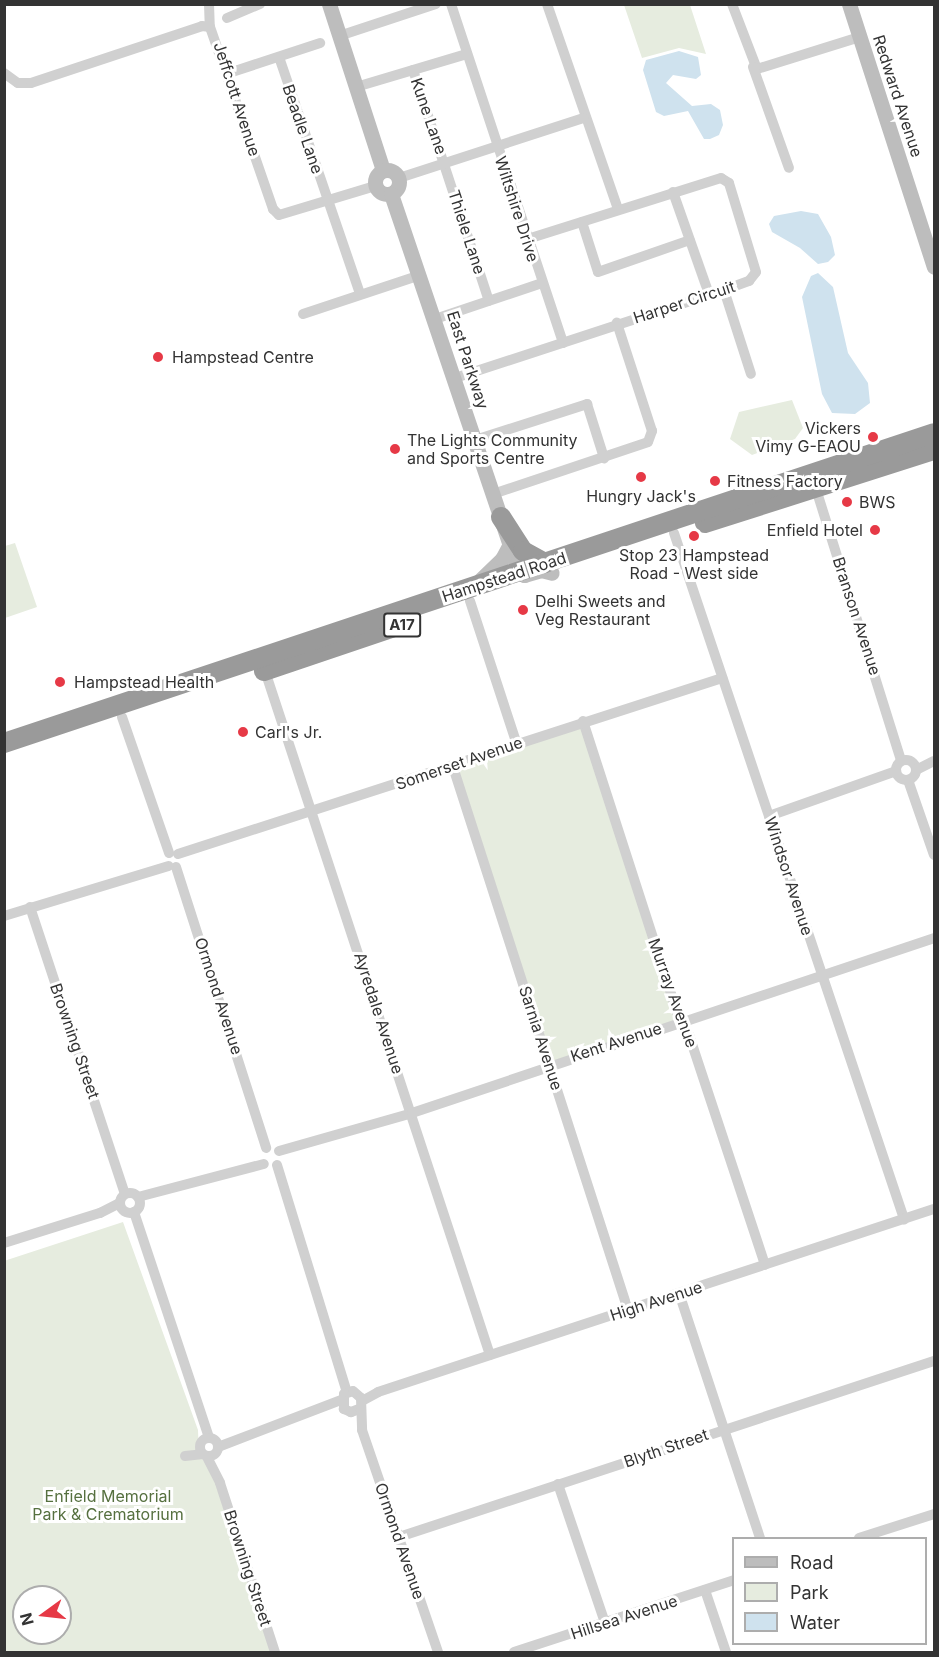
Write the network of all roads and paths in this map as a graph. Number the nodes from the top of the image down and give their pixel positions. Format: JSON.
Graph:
{"nodes":[{"id":1,"x":209,"y":4,"type":"edge"},
{"id":2,"x":260,"y":4,"type":"edge"},
{"id":3,"x":329,"y":4,"type":"edge"},
{"id":4,"x":436,"y":4,"type":"edge"},
{"id":5,"x":451,"y":4,"type":"edge"},
{"id":6,"x":547,"y":4,"type":"edge"},
{"id":7,"x":732,"y":4,"type":"edge"},
{"id":8,"x":849,"y":4,"type":"edge"},
{"id":9,"x":227,"y":18,"type":"dead end"},
{"id":10,"x":210,"y":27,"type":"junction"},
{"id":11,"x":339,"y":36,"type":"junction"},
{"id":12,"x":860,"y":37,"type":"junction"},
{"id":13,"x":320,"y":43,"type":"dead end"},
{"id":14,"x":467,"y":54,"type":"junction"},
{"id":15,"x":279,"y":57,"type":"junction"},
{"id":16,"x":753,"y":67,"type":"junction"},
{"id":17,"x":413,"y":70,"type":"junction"},
{"id":18,"x":4,"y":73,"type":"edge"},
{"id":19,"x":229,"y":73,"type":"junction"},
{"id":20,"x":356,"y":87,"type":"junction"},
{"id":21,"x":584,"y":118,"type":"junction"},
{"id":22,"x":497,"y":147,"type":"junction"},
{"id":23,"x":445,"y":162,"type":"junction"},
{"id":24,"x":789,"y":168,"type":"dead end"},
{"id":25,"x":383,"y":171,"type":"junction"},
{"id":26,"x":399,"y":178,"type":"junction"},
{"id":27,"x":375,"y":186,"type":"junction"},
{"id":28,"x":673,"y":192,"type":"junction"},
{"id":29,"x":391,"y":194,"type":"junction"},
{"id":30,"x":328,"y":202,"type":"junction"},
{"id":31,"x":618,"y":209,"type":"junction"},
{"id":32,"x":582,"y":222,"type":"junction"},
{"id":33,"x":528,"y":239,"type":"junction"},
{"id":34,"x":690,"y":240,"type":"junction"},
{"id":35,"x":934,"y":266,"type":"edge"},
{"id":36,"x":420,"y":275,"type":"junction"},
{"id":37,"x":542,"y":284,"type":"junction"},
{"id":38,"x":724,"y":290,"type":"junction"},
{"id":39,"x":360,"y":294,"type":"junction"},
{"id":40,"x":709,"y":294,"type":"junction"},
{"id":41,"x":489,"y":301,"type":"junction"},
{"id":42,"x":303,"y":314,"type":"dead end"},
{"id":43,"x":435,"y":319,"type":"junction"},
{"id":44,"x":617,"y":323,"type":"junction"},
{"id":45,"x":563,"y":343,"type":"junction"},
{"id":46,"x":751,"y":374,"type":"dead end"},
{"id":47,"x":455,"y":378,"type":"junction"},
{"id":48,"x":934,"y":433,"type":"edge"},
{"id":49,"x":475,"y":440,"type":"junction"},
{"id":50,"x":934,"y":450,"type":"edge"},
{"id":51,"x":604,"y":458,"type":"junction"},
{"id":52,"x":814,"y":481,"type":"junction"},
{"id":53,"x":493,"y":494,"type":"junction"},
{"id":54,"x":501,"y":517,"type":"junction"},
{"id":55,"x":674,"y":533,"type":"junction"},
{"id":56,"x":510,"y":544,"type":"junction"},
{"id":57,"x":549,"y":568,"type":"junction"},
{"id":58,"x":519,"y":572,"type":"junction"},
{"id":59,"x":470,"y":593,"type":"junction"},
{"id":60,"x":263,"y":665,"type":"junction"},
{"id":61,"x":722,"y":678,"type":"junction"},
{"id":62,"x":120,"y":712,"type":"junction"},
{"id":63,"x":584,"y":721,"type":"junction"},
{"id":64,"x":516,"y":742,"type":"junction"},
{"id":65,"x":4,"y":743,"type":"edge"},
{"id":66,"x":4,"y":756,"type":"edge"},
{"id":67,"x":933,"y":762,"type":"edge"},
{"id":68,"x":453,"y":767,"type":"junction"},
{"id":69,"x":907,"y":770,"type":"junction"},
{"id":70,"x":313,"y":811,"type":"junction"},
{"id":71,"x":769,"y":816,"type":"junction"},
{"id":72,"x":934,"y":855,"type":"edge"},
{"id":73,"x":173,"y":860,"type":"junction"},
{"id":74,"x":30,"y":907,"type":"junction"},
{"id":75,"x":4,"y":916,"type":"edge"},
{"id":76,"x":934,"y":938,"type":"edge"},
{"id":77,"x":822,"y":975,"type":"junction"},
{"id":78,"x":680,"y":1021,"type":"junction"},
{"id":79,"x":549,"y":1064,"type":"junction"},
{"id":80,"x":412,"y":1113,"type":"junction"},
{"id":81,"x":271,"y":1157,"type":"junction"},
{"id":82,"x":130,"y":1203,"type":"junction"},
{"id":83,"x":934,"y":1209,"type":"edge"},
{"id":84,"x":904,"y":1219,"type":"junction"},
{"id":85,"x":4,"y":1243,"type":"edge"},
{"id":86,"x":765,"y":1265,"type":"junction"},
{"id":87,"x":679,"y":1293,"type":"junction"},
{"id":88,"x":628,"y":1310,"type":"junction"},
{"id":89,"x":490,"y":1355,"type":"junction"},
{"id":90,"x":934,"y":1361,"type":"edge"},
{"id":91,"x":352,"y":1401,"type":"junction"},
{"id":92,"x":723,"y":1429,"type":"junction"},
{"id":93,"x":209,"y":1447,"type":"junction"},
{"id":94,"x":558,"y":1484,"type":"junction"},
{"id":95,"x":934,"y":1514,"type":"edge"},
{"id":96,"x":399,"y":1537,"type":"junction"},
{"id":97,"x":759,"y":1537,"type":"edge"},
{"id":98,"x":865,"y":1537,"type":"edge"},
{"id":99,"x":732,"y":1581,"type":"edge"},
{"id":100,"x":705,"y":1590,"type":"junction"},
{"id":101,"x":605,"y":1623,"type":"junction"},
{"id":102,"x":515,"y":1652,"type":"edge"},
{"id":103,"x":275,"y":1653,"type":"edge"},
{"id":104,"x":438,"y":1653,"type":"edge"},
{"id":105,"x":726,"y":1653,"type":"edge"}],
"edges":[{"from":1,"to":10,"type":"street"},
{"from":2,"to":9,"type":"street"},
{"from":3,"to":11,"type":"street"},
{"from":4,"to":11,"type":"street"},
{"from":5,"to":14,"type":"street","name":"Wiltshire Drive"},
{"from":6,"to":21,"type":"street"},
{"from":7,"to":16,"type":"street"},
{"from":8,"to":12,"type":"street","name":"Redward Avenue"},
{"from":10,"to":18,"type":"street","name":"Jeffcott Avenue"},
{"from":10,"to":19,"type":"street","name":"Jeffcott Avenue"},
{"from":11,"to":20,"type":"street"},
{"from":12,"to":16,"type":"street"},
{"from":12,"to":35,"type":"street","name":"Redward Avenue"},
{"from":13,"to":15,"type":"street"},
{"from":14,"to":17,"type":"street"},
{"from":14,"to":22,"type":"street","name":"Wiltshire Drive"},
{"from":15,"to":19,"type":"street"},
{"from":15,"to":30,"type":"street","name":"Beadle Lane"},
{"from":16,"to":24,"type":"street"},
{"from":17,"to":20,"type":"street"},
{"from":17,"to":23,"type":"street","name":"Kune Lane"},
{"from":19,"to":30,"type":"street","name":"Jeffcott Avenue"},
{"from":20,"to":25,"type":"street"},
{"from":21,"to":22,"type":"street"},
{"from":21,"to":31,"type":"street"},
{"from":22,"to":23,"type":"street"},
{"from":22,"to":33,"type":"street","name":"Wiltshire Drive"},
{"from":23,"to":26,"type":"street"},
{"from":23,"to":41,"type":"street","name":"Thiele Lane"},
{"from":25,"to":26,"type":"street"},
{"from":25,"to":27,"type":"street"},
{"from":26,"to":29,"type":"street"},
{"from":27,"to":29,"type":"street"},
{"from":27,"to":30,"type":"street","name":"Jeffcott Avenue"},
{"from":28,"to":31,"type":"street","name":"Harper Circuit"},
{"from":28,"to":34,"type":"street"},
{"from":28,"to":38,"type":"street","name":"Harper Circuit"},
{"from":29,"to":36,"type":"street","name":"East Parkway"},
{"from":30,"to":39,"type":"street","name":"Beadle Lane"},
{"from":31,"to":32,"type":"street","name":"Harper Circuit"},
{"from":32,"to":33,"type":"street","name":"Harper Circuit"},
{"from":32,"to":34,"type":"street"},
{"from":33,"to":37,"type":"street","name":"Wiltshire Drive"},
{"from":34,"to":40,"type":"street"},
{"from":36,"to":39,"type":"street"},
{"from":36,"to":43,"type":"street","name":"East Parkway"},
{"from":37,"to":41,"type":"street"},
{"from":37,"to":45,"type":"street","name":"Wiltshire Drive"},
{"from":38,"to":40,"type":"street","name":"Harper Circuit"},
{"from":38,"to":46,"type":"street"},
{"from":39,"to":42,"type":"street"},
{"from":40,"to":44,"type":"street","name":"Harper Circuit"},
{"from":41,"to":43,"type":"street"},
{"from":43,"to":47,"type":"street","name":"East Parkway"},
{"from":44,"to":45,"type":"street","name":"Harper Circuit"},
{"from":44,"to":51,"type":"street"},
{"from":45,"to":47,"type":"street","name":"Harper Circuit"},
{"from":47,"to":49,"type":"street","name":"East Parkway"},
{"from":48,"to":52,"type":"highway","name":"Hampstead Road","number":"A17"},
{"from":49,"to":51,"type":"street"},
{"from":49,"to":53,"type":"street","name":"East Parkway"},
{"from":50,"to":52,"type":"highway","name":"Hampstead Road","number":"A17"},
{"from":51,"to":53,"type":"street"},
{"from":52,"to":55,"type":"highway","name":"Hampstead Road","number":"A17"},
{"from":52,"to":57,"type":"highway","name":"Hampstead Road","number":"A17"},
{"from":52,"to":69,"type":"street","name":"Branson Avenue"},
{"from":53,"to":54,"type":"street","name":"East Parkway"},
{"from":54,"to":56,"type":"street","name":"East Parkway"},
{"from":54,"to":57,"type":"highway"},
{"from":55,"to":57,"type":"highway","name":"Hampstead Road","number":"A17"},
{"from":55,"to":61,"type":"street","name":"Windsor Avenue"},
{"from":56,"to":58,"type":"street","name":"East Parkway"},
{"from":56,"to":59,"type":"street"},
{"from":57,"to":58,"type":"highway","name":"Hampstead Road","number":"A17"},
{"from":57,"to":59,"type":"highway","name":"Hampstead Road","number":"A17"},
{"from":58,"to":59,"type":"highway","name":"Hampstead Road","number":"A17"},
{"from":59,"to":60,"type":"highway","name":"Hampstead Road","number":"A17"},
{"from":59,"to":64,"type":"street"},
{"from":60,"to":62,"type":"highway","name":"Hampstead Road","number":"A17"},
{"from":60,"to":70,"type":"street","name":"Ayredale Avenue"},
{"from":61,"to":63,"type":"street","name":"Somerset Avenue"},
{"from":61,"to":71,"type":"street","name":"Windsor Avenue"},
{"from":62,"to":65,"type":"highway","name":"Hampstead Road","number":"A17"},
{"from":62,"to":66,"type":"highway","name":"Hampstead Road","number":"A17"},
{"from":62,"to":73,"type":"street","name":"Ormond Avenue"},
{"from":63,"to":64,"type":"street","name":"Somerset Avenue"},
{"from":63,"to":78,"type":"street","name":"Murray Avenue"},
{"from":64,"to":68,"type":"street","name":"Somerset Avenue"},
{"from":67,"to":69,"type":"street"},
{"from":68,"to":70,"type":"street","name":"Somerset Avenue"},
{"from":68,"to":79,"type":"street","name":"Sarnia Avenue"},
{"from":69,"to":71,"type":"street"},
{"from":69,"to":72,"type":"street","name":"Branson Avenue"},
{"from":70,"to":73,"type":"street","name":"Somerset Avenue"},
{"from":70,"to":80,"type":"street","name":"Ayredale Avenue"},
{"from":71,"to":77,"type":"street","name":"Windsor Avenue"},
{"from":73,"to":74,"type":"street","name":"Somerset Avenue"},
{"from":73,"to":81,"type":"street","name":"Ormond Avenue"},
{"from":74,"to":75,"type":"street","name":"Somerset Avenue"},
{"from":74,"to":82,"type":"street","name":"Browning Street"},
{"from":76,"to":77,"type":"street","name":"Kent Avenue"},
{"from":77,"to":78,"type":"street","name":"Kent Avenue"},
{"from":77,"to":84,"type":"street","name":"Windsor Avenue"},
{"from":78,"to":79,"type":"street","name":"Kent Avenue"},
{"from":78,"to":86,"type":"street","name":"Murray Avenue"},
{"from":79,"to":80,"type":"street","name":"Kent Avenue"},
{"from":79,"to":88,"type":"street","name":"Sarnia Avenue"},
{"from":80,"to":81,"type":"street","name":"Kent Avenue"},
{"from":80,"to":89,"type":"street","name":"Ayredale Avenue"},
{"from":81,"to":82,"type":"street","name":"Kent Avenue"},
{"from":81,"to":91,"type":"street","name":"Ormond Avenue"},
{"from":82,"to":85,"type":"street","name":"Kent Avenue"},
{"from":82,"to":93,"type":"street","name":"Browning Street"},
{"from":83,"to":84,"type":"street","name":"High Avenue"},
{"from":84,"to":86,"type":"street","name":"High Avenue"},
{"from":86,"to":87,"type":"street","name":"High Avenue"},
{"from":87,"to":88,"type":"street","name":"High Avenue"},
{"from":87,"to":92,"type":"street"},
{"from":88,"to":89,"type":"street","name":"High Avenue"},
{"from":89,"to":91,"type":"street","name":"High Avenue"},
{"from":90,"to":92,"type":"street","name":"Blyth Street"},
{"from":91,"to":93,"type":"street","name":"High Avenue"},
{"from":91,"to":96,"type":"street","name":"Ormond Avenue"},
{"from":92,"to":94,"type":"street","name":"Blyth Street"},
{"from":92,"to":97,"type":"street"},
{"from":93,"to":103,"type":"street","name":"Browning Street"},
{"from":94,"to":96,"type":"street","name":"Blyth Street"},
{"from":94,"to":101,"type":"street"},
{"from":95,"to":98,"type":"street"},
{"from":96,"to":104,"type":"street","name":"Ormond Avenue"},
{"from":99,"to":100,"type":"street","name":"Hillsea Avenue"},
{"from":100,"to":101,"type":"street","name":"Hillsea Avenue"},
{"from":100,"to":105,"type":"street"},
{"from":101,"to":102,"type":"street","name":"Hillsea Avenue"}]}
